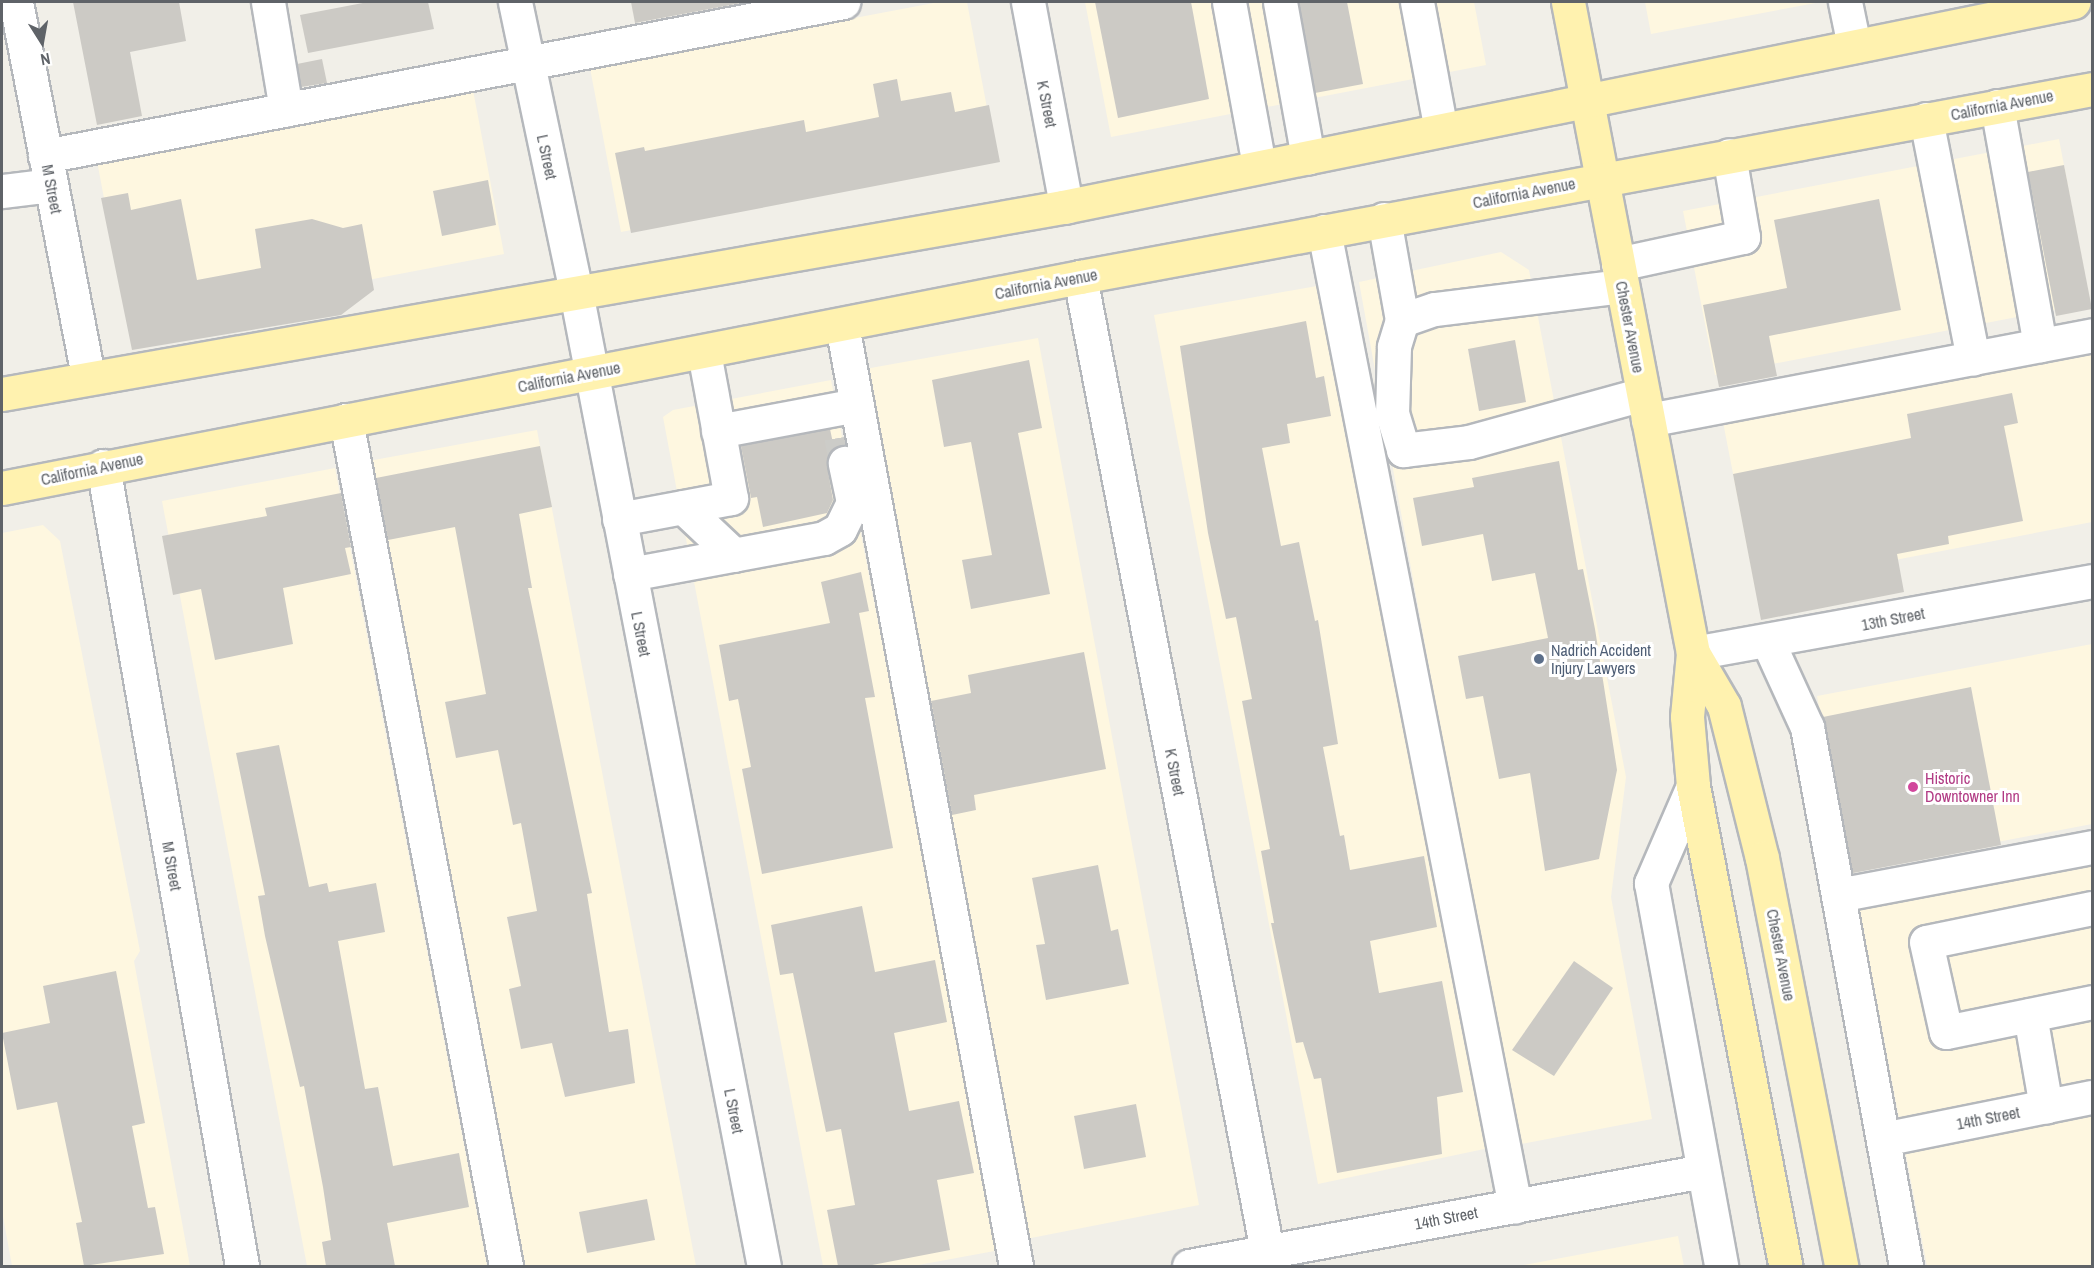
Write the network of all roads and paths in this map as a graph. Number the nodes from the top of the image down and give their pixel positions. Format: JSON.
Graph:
{"nodes":[{"id":1,"x":16,"y":2,"type":"edge"},
{"id":2,"x":268,"y":2,"type":"edge"},
{"id":3,"x":515,"y":2,"type":"edge"},
{"id":4,"x":843,"y":2,"type":"edge"},
{"id":5,"x":1028,"y":2,"type":"edge"},
{"id":6,"x":1229,"y":2,"type":"edge"},
{"id":7,"x":1280,"y":2,"type":"edge"},
{"id":8,"x":1417,"y":2,"type":"edge"},
{"id":9,"x":1568,"y":2,"type":"edge"},
{"id":10,"x":1845,"y":2,"type":"edge"},
{"id":11,"x":2073,"y":2,"type":"edge"},
{"id":12,"x":771,"y":8,"type":"edge"},
{"id":13,"x":1854,"y":46,"type":"junction"},
{"id":14,"x":527,"y":62,"type":"junction"},
{"id":15,"x":2092,"y":89,"type":"edge"},
{"id":16,"x":1587,"y":100,"type":"junction"},
{"id":17,"x":1997,"y":106,"type":"junction"},
{"id":18,"x":286,"y":109,"type":"junction"},
{"id":19,"x":1926,"y":119,"type":"junction"},
{"id":20,"x":1441,"y":129,"type":"junction"},
{"id":21,"x":1729,"y":155,"type":"junction"},
{"id":22,"x":1308,"y":157,"type":"junction"},
{"id":23,"x":1259,"y":166,"type":"junction"},
{"id":24,"x":48,"y":170,"type":"junction"},
{"id":25,"x":1602,"y":178,"type":"junction"},
{"id":26,"x":2,"y":191,"type":"edge"},
{"id":27,"x":1066,"y":206,"type":"junction"},
{"id":28,"x":1384,"y":219,"type":"junction"},
{"id":29,"x":1324,"y":231,"type":"junction"},
{"id":30,"x":1620,"y":275,"type":"junction"},
{"id":31,"x":1080,"y":277,"type":"junction"},
{"id":32,"x":576,"y":292,"type":"junction"},
{"id":33,"x":1402,"y":320,"type":"junction"},
{"id":34,"x":842,"y":325,"type":"junction"},
{"id":35,"x":2092,"y":335,"type":"edge"},
{"id":36,"x":2040,"y":345,"type":"junction"},
{"id":37,"x":704,"y":352,"type":"junction"},
{"id":38,"x":1973,"y":358,"type":"junction"},
{"id":39,"x":1393,"y":359,"type":"junction"},
{"id":40,"x":1350,"y":368,"type":"junction"},
{"id":41,"x":591,"y":372,"type":"junction"},
{"id":42,"x":88,"y":377,"type":"junction"},
{"id":43,"x":2,"y":394,"type":"edge"},
{"id":44,"x":1646,"y":407,"type":"junction"},
{"id":45,"x":346,"y":420,"type":"junction"},
{"id":46,"x":845,"y":426,"type":"junction"},
{"id":47,"x":718,"y":431,"type":"junction"},
{"id":48,"x":103,"y":466,"type":"junction"},
{"id":49,"x":2,"y":488,"type":"edge"},
{"id":50,"x":683,"y":507,"type":"junction"},
{"id":51,"x":619,"y":519,"type":"junction"},
{"id":52,"x":734,"y":555,"type":"junction"},
{"id":53,"x":630,"y":574,"type":"junction"},
{"id":54,"x":2092,"y":581,"type":"edge"},
{"id":55,"x":1768,"y":642,"type":"junction"},
{"id":56,"x":1693,"y":653,"type":"junction"},
{"id":57,"x":1694,"y":786,"type":"junction"},
{"id":58,"x":2092,"y":847,"type":"edge"},
{"id":59,"x":1838,"y":895,"type":"junction"},
{"id":60,"x":2092,"y":908,"type":"edge"},
{"id":61,"x":2092,"y":1002,"type":"edge"},
{"id":62,"x":2030,"y":1015,"type":"junction"},
{"id":63,"x":2092,"y":1098,"type":"edge"},
{"id":64,"x":2046,"y":1107,"type":"junction"},
{"id":65,"x":1883,"y":1139,"type":"junction"},
{"id":66,"x":1703,"y":1171,"type":"junction"},
{"id":67,"x":1515,"y":1206,"type":"junction"},
{"id":68,"x":1269,"y":1259,"type":"edge"},
{"id":69,"x":242,"y":1266,"type":"edge"},
{"id":70,"x":506,"y":1266,"type":"edge"},
{"id":71,"x":764,"y":1266,"type":"edge"},
{"id":72,"x":1016,"y":1266,"type":"edge"},
{"id":73,"x":1189,"y":1266,"type":"edge"},
{"id":74,"x":1721,"y":1266,"type":"edge"},
{"id":75,"x":1785,"y":1266,"type":"edge"},
{"id":76,"x":1841,"y":1266,"type":"edge"},
{"id":77,"x":1906,"y":1266,"type":"edge"}],
"edges":[{"from":1,"to":24,"type":"street","name":"M Street"},
{"from":2,"to":18,"type":"street"},
{"from":3,"to":14,"type":"street","name":"L Street"},
{"from":4,"to":12,"type":"street"},
{"from":5,"to":27,"type":"street","name":"K Street"},
{"from":6,"to":23,"type":"street"},
{"from":7,"to":22,"type":"street"},
{"from":8,"to":20,"type":"street"},
{"from":9,"to":16,"type":"main road","name":"Chester Avenue"},
{"from":10,"to":13,"type":"street"},
{"from":11,"to":13,"type":"main road"},
{"from":12,"to":14,"type":"street"},
{"from":13,"to":16,"type":"main road"},
{"from":14,"to":18,"type":"street"},
{"from":14,"to":32,"type":"street","name":"L Street"},
{"from":15,"to":17,"type":"main road","name":"California Avenue"},
{"from":16,"to":20,"type":"main road"},
{"from":16,"to":25,"type":"main road","name":"Chester Avenue"},
{"from":17,"to":19,"type":"main road","name":"California Avenue"},
{"from":17,"to":36,"type":"street"},
{"from":18,"to":24,"type":"street"},
{"from":19,"to":21,"type":"main road","name":"California Avenue"},
{"from":19,"to":38,"type":"street"},
{"from":20,"to":22,"type":"main road"},
{"from":21,"to":25,"type":"main road","name":"California Avenue"},
{"from":21,"to":30,"type":"street"},
{"from":22,"to":23,"type":"main road"},
{"from":23,"to":27,"type":"main road"},
{"from":24,"to":26,"type":"street"},
{"from":24,"to":42,"type":"street","name":"M Street"},
{"from":25,"to":28,"type":"main road","name":"California Avenue"},
{"from":25,"to":30,"type":"main road","name":"Chester Avenue"},
{"from":27,"to":32,"type":"main road"},
{"from":28,"to":29,"type":"main road","name":"California Avenue"},
{"from":28,"to":33,"type":"street"},
{"from":29,"to":31,"type":"main road","name":"California Avenue"},
{"from":29,"to":40,"type":"street"},
{"from":30,"to":33,"type":"street"},
{"from":30,"to":44,"type":"main road","name":"Chester Avenue"},
{"from":31,"to":34,"type":"main road","name":"California Avenue"},
{"from":31,"to":68,"type":"street","name":"K Street"},
{"from":32,"to":41,"type":"street","name":"L Street"},
{"from":32,"to":42,"type":"main road"},
{"from":33,"to":39,"type":"street"},
{"from":34,"to":37,"type":"main road","name":"California Avenue"},
{"from":34,"to":46,"type":"street"},
{"from":35,"to":36,"type":"street"},
{"from":36,"to":38,"type":"street"},
{"from":37,"to":41,"type":"main road","name":"California Avenue"},
{"from":37,"to":47,"type":"street"},
{"from":38,"to":44,"type":"street"},
{"from":39,"to":40,"type":"street"},
{"from":39,"to":44,"type":"street"},
{"from":40,"to":67,"type":"street"},
{"from":41,"to":45,"type":"main road","name":"California Avenue"},
{"from":41,"to":51,"type":"street","name":"L Street"},
{"from":42,"to":43,"type":"main road"},
{"from":44,"to":56,"type":"main road","name":"Chester Avenue"},
{"from":45,"to":48,"type":"main road","name":"California Avenue"},
{"from":45,"to":70,"type":"street"},
{"from":46,"to":47,"type":"street"},
{"from":46,"to":52,"type":"street"},
{"from":46,"to":72,"type":"street"},
{"from":47,"to":50,"type":"street"},
{"from":48,"to":49,"type":"main road","name":"California Avenue"},
{"from":48,"to":69,"type":"street","name":"M Street"},
{"from":50,"to":51,"type":"street"},
{"from":50,"to":52,"type":"street"},
{"from":51,"to":53,"type":"street","name":"L Street"},
{"from":52,"to":53,"type":"street"},
{"from":53,"to":71,"type":"street","name":"L Street"},
{"from":54,"to":55,"type":"street","name":"13th Street"},
{"from":55,"to":56,"type":"street","name":"13th Street"},
{"from":55,"to":59,"type":"street"},
{"from":56,"to":57,"type":"main road","name":"Chester Avenue"},
{"from":56,"to":76,"type":"main road","name":"Chester Avenue"},
{"from":57,"to":66,"type":"street"},
{"from":57,"to":75,"type":"main road","name":"Chester Avenue"},
{"from":58,"to":59,"type":"street"},
{"from":59,"to":65,"type":"street"},
{"from":60,"to":62,"type":"street"},
{"from":61,"to":62,"type":"street"},
{"from":62,"to":64,"type":"street"},
{"from":63,"to":64,"type":"street","name":"14th Street"},
{"from":64,"to":65,"type":"street","name":"14th Street"},
{"from":65,"to":77,"type":"street"},
{"from":66,"to":67,"type":"street","name":"14th Street"},
{"from":66,"to":74,"type":"street"},
{"from":67,"to":68,"type":"street","name":"14th Street"},
{"from":68,"to":73,"type":"street","name":"14th Street"}]}
